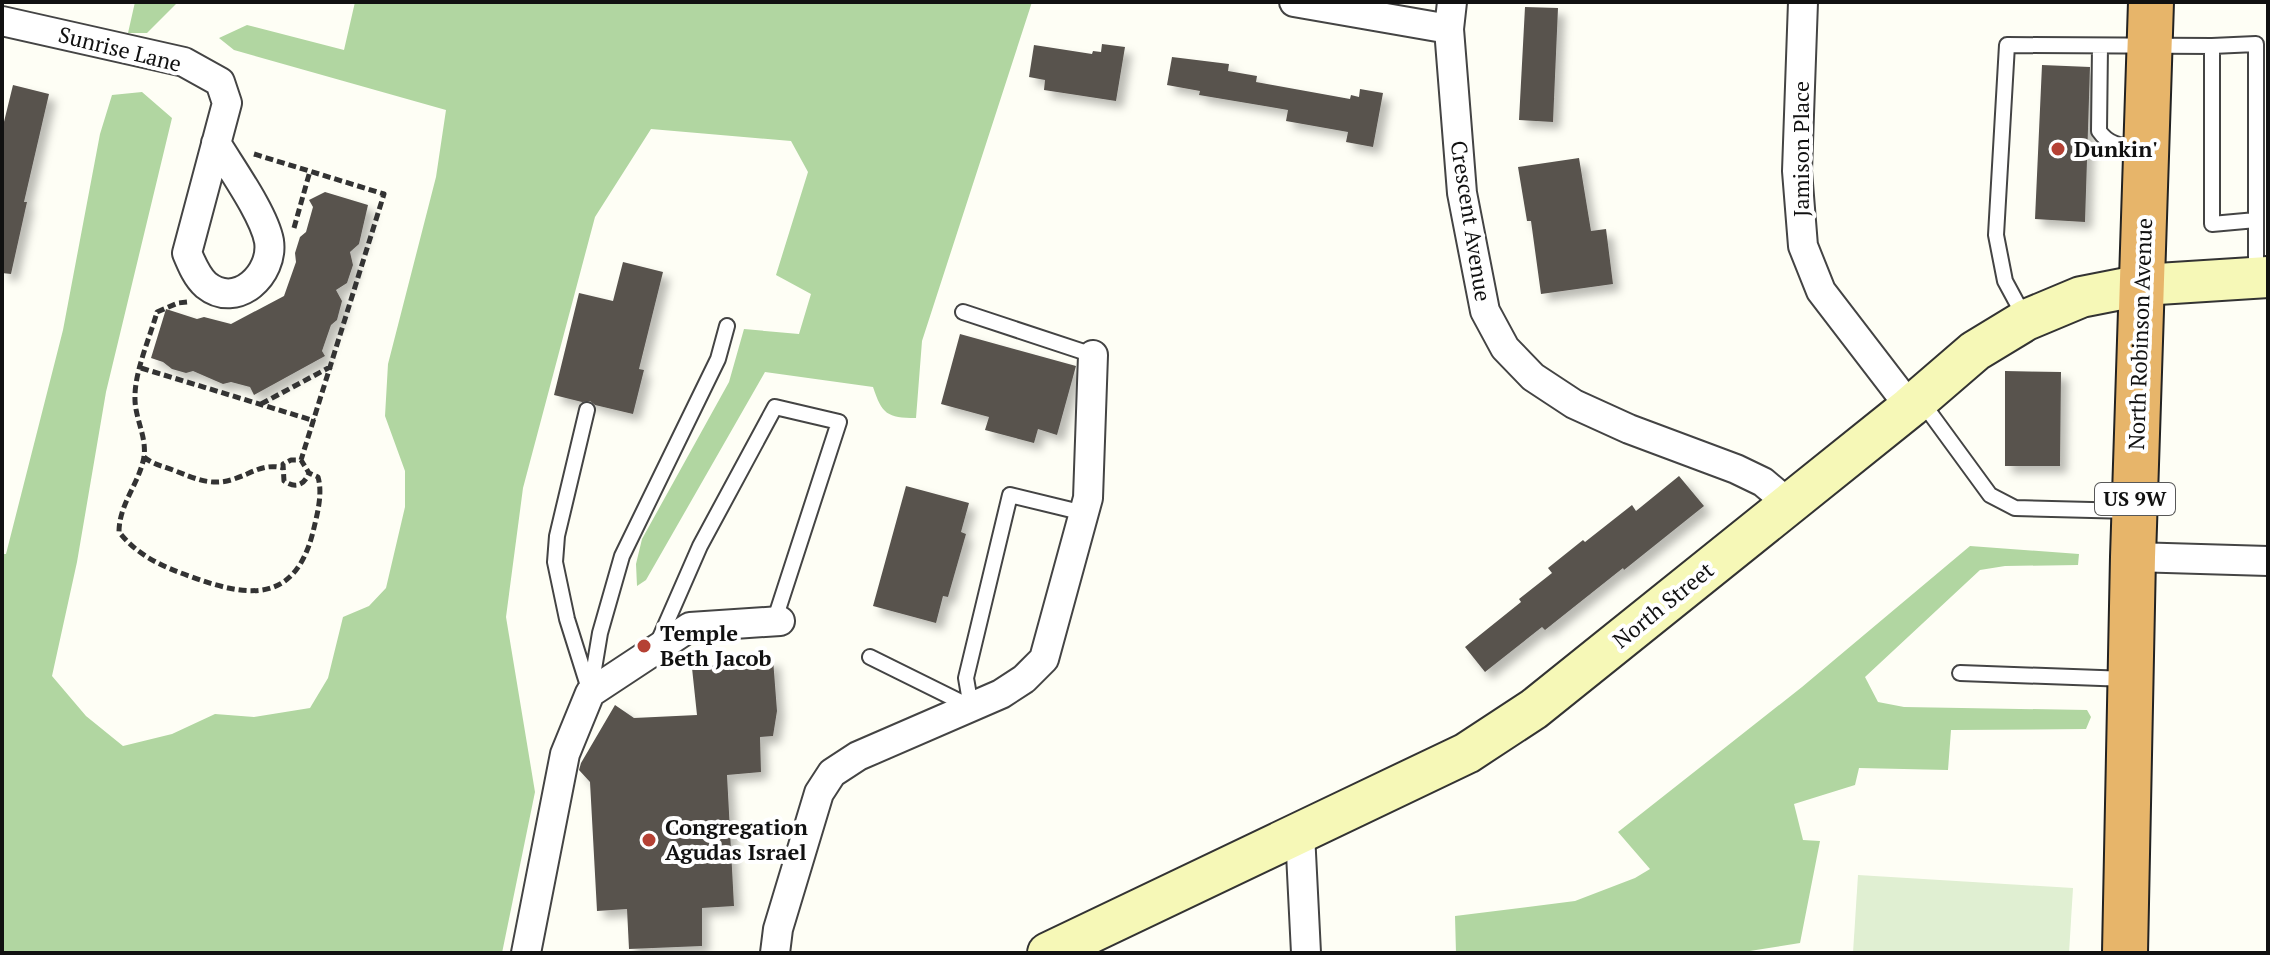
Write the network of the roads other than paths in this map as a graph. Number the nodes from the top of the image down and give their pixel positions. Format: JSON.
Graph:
{"nodes":[{"id":1,"x":1294,"y":2,"type":"edge"},
{"id":2,"x":1803,"y":2,"type":"edge"},
{"id":3,"x":2151,"y":2,"type":"edge"},
{"id":4,"x":1451,"y":16,"type":"edge"},
{"id":5,"x":2,"y":21,"type":"edge"},
{"id":6,"x":2262,"y":44,"type":"edge"},
{"id":7,"x":2100,"y":46,"type":"junction"},
{"id":8,"x":2149,"y":46,"type":"junction"},
{"id":9,"x":2212,"y":46,"type":"junction"},
{"id":10,"x":216,"y":143,"type":"junction"},
{"id":11,"x":2146,"y":149,"type":"junction"},
{"id":12,"x":2256,"y":220,"type":"junction"},
{"id":13,"x":2262,"y":277,"type":"edge"},
{"id":14,"x":2142,"y":285,"type":"junction"},
{"id":15,"x":963,"y":312,"type":"dead end"},
{"id":16,"x":2026,"y":320,"type":"junction"},
{"id":17,"x":727,"y":326,"type":"dead end"},
{"id":18,"x":1093,"y":355,"type":"joint"},
{"id":19,"x":1915,"y":402,"type":"junction"},
{"id":20,"x":587,"y":410,"type":"dead end"},
{"id":21,"x":1788,"y":503,"type":"junction"},
{"id":22,"x":2134,"y":511,"type":"junction"},
{"id":23,"x":1084,"y":513,"type":"junction"},
{"id":24,"x":2133,"y":557,"type":"junction"},
{"id":25,"x":2268,"y":561,"type":"edge"},
{"id":26,"x":777,"y":622,"type":"joint"},
{"id":27,"x":654,"y":650,"type":"junction"},
{"id":28,"x":870,"y":657,"type":"dead end"},
{"id":29,"x":1960,"y":673,"type":"dead end"},
{"id":30,"x":2131,"y":679,"type":"junction"},
{"id":31,"x":590,"y":693,"type":"junction"},
{"id":32,"x":971,"y":707,"type":"junction"},
{"id":33,"x":1300,"y":833,"type":"junction"},
{"id":34,"x":526,"y":953,"type":"edge"},
{"id":35,"x":775,"y":953,"type":"edge"},
{"id":36,"x":1048,"y":953,"type":"edge"},
{"id":37,"x":1306,"y":953,"type":"edge"},
{"id":38,"x":2125,"y":953,"type":"edge"}],
"edges":[{"from":1,"to":4,"type":"street"},
{"from":2,"to":19,"type":"street","name":"Jamison Place"},
{"from":3,"to":8,"type":"highway","name":"North Robinson Avenue","number":"US 9W"},
{"from":4,"to":21,"type":"street","name":"Crescent Avenue"},
{"from":5,"to":10,"type":"street","name":"Sunrise Lane"},
{"from":6,"to":9,"type":"lane"},
{"from":6,"to":12,"type":"lane"},
{"from":7,"to":8,"type":"lane"},
{"from":7,"to":11,"type":"lane"},
{"from":7,"to":16,"type":"lane"},
{"from":8,"to":9,"type":"lane"},
{"from":8,"to":11,"type":"highway","name":"North Robinson Avenue","number":"US 9W"},
{"from":9,"to":12,"type":"lane"},
{"from":10,"to":10,"type":"street","name":"Sunrise Lane"},
{"from":11,"to":14,"type":"highway","name":"North Robinson Avenue","number":"US 9W"},
{"from":12,"to":13,"type":"lane"},
{"from":13,"to":14,"type":"street","name":"North Street"},
{"from":14,"to":16,"type":"street","name":"North Street"},
{"from":14,"to":22,"type":"highway","name":"North Robinson Avenue","number":"US 9W"},
{"from":15,"to":18,"type":"lane"},
{"from":16,"to":19,"type":"street","name":"North Street"},
{"from":17,"to":31,"type":"lane"},
{"from":18,"to":23,"type":"street"},
{"from":19,"to":21,"type":"street","name":"North Street"},
{"from":19,"to":22,"type":"lane"},
{"from":20,"to":31,"type":"lane"},
{"from":21,"to":33,"type":"street","name":"North Street"},
{"from":22,"to":24,"type":"highway","name":"North Robinson Avenue","number":"US 9W"},
{"from":23,"to":32,"type":"street"},
{"from":23,"to":32,"type":"lane"},
{"from":24,"to":25,"type":"street"},
{"from":24,"to":30,"type":"highway","name":"North Robinson Avenue","number":"US 9W"},
{"from":26,"to":27,"type":"street"},
{"from":26,"to":27,"type":"lane"},
{"from":27,"to":31,"type":"street"},
{"from":28,"to":32,"type":"lane"},
{"from":29,"to":30,"type":"lane"},
{"from":30,"to":38,"type":"highway","name":"North Robinson Avenue","number":"US 9W"},
{"from":31,"to":34,"type":"street"},
{"from":32,"to":35,"type":"street"},
{"from":33,"to":36,"type":"street","name":"North Street"},
{"from":33,"to":37,"type":"street"}]}
